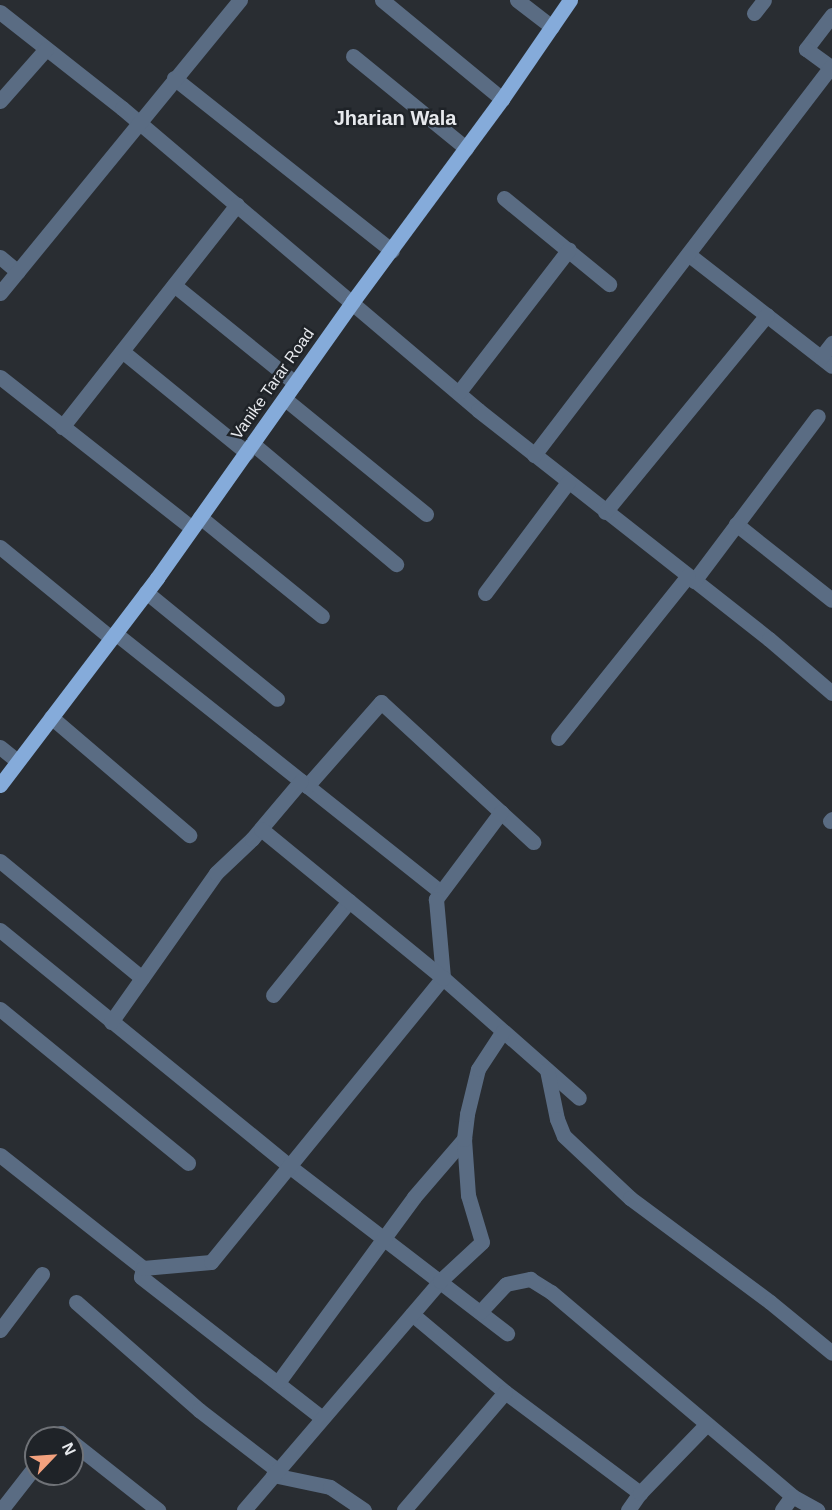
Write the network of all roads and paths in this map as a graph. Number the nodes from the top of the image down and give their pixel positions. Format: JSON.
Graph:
{"nodes":[{"id":1,"x":240,"y":0,"type":"edge"},
{"id":2,"x":382,"y":0,"type":"edge"},
{"id":3,"x":517,"y":0,"type":"edge"},
{"id":4,"x":570,"y":0,"type":"edge"},
{"id":5,"x":764,"y":0,"type":"edge"},
{"id":6,"x":0,"y":12,"type":"edge"},
{"id":7,"x":754,"y":13,"type":"dead end"},
{"id":8,"x":832,"y":15,"type":"edge"},
{"id":9,"x":552,"y":27,"type":"junction"},
{"id":10,"x":46,"y":49,"type":"junction"},
{"id":11,"x":353,"y":56,"type":"dead end"},
{"id":12,"x":831,"y":67,"type":"edge"},
{"id":13,"x":174,"y":78,"type":"junction"},
{"id":14,"x":502,"y":99,"type":"junction"},
{"id":15,"x":0,"y":101,"type":"edge"},
{"id":16,"x":138,"y":122,"type":"junction"},
{"id":17,"x":466,"y":148,"type":"junction"},
{"id":18,"x":504,"y":198,"type":"dead end"},
{"id":19,"x":237,"y":205,"type":"junction"},
{"id":20,"x":569,"y":249,"type":"junction"},
{"id":21,"x":392,"y":251,"type":"junction"},
{"id":22,"x":688,"y":254,"type":"junction"},
{"id":23,"x":0,"y":257,"type":"edge"},
{"id":24,"x":18,"y":272,"type":"junction"},
{"id":25,"x":609,"y":284,"type":"dead end"},
{"id":26,"x":174,"y":285,"type":"junction"},
{"id":27,"x":0,"y":293,"type":"edge"},
{"id":28,"x":353,"y":301,"type":"junction"},
{"id":29,"x":767,"y":315,"type":"junction"},
{"id":30,"x":832,"y":343,"type":"edge"},
{"id":31,"x":122,"y":351,"type":"junction"},
{"id":32,"x":827,"y":362,"type":"edge"},
{"id":33,"x":0,"y":377,"type":"edge"},
{"id":34,"x":295,"y":383,"type":"junction"},
{"id":35,"x":459,"y":392,"type":"junction"},
{"id":36,"x":285,"y":399,"type":"junction"},
{"id":37,"x":818,"y":416,"type":"dead end"},
{"id":38,"x":62,"y":427,"type":"junction"},
{"id":39,"x":250,"y":449,"type":"junction"},
{"id":40,"x":534,"y":455,"type":"junction"},
{"id":41,"x":568,"y":482,"type":"junction"},
{"id":42,"x":605,"y":512,"type":"junction"},
{"id":43,"x":426,"y":514,"type":"dead end"},
{"id":44,"x":196,"y":523,"type":"junction"},
{"id":45,"x":736,"y":524,"type":"junction"},
{"id":46,"x":0,"y":547,"type":"edge"},
{"id":47,"x":396,"y":564,"type":"dead end"},
{"id":48,"x":691,"y":579,"type":"junction"},
{"id":49,"x":146,"y":592,"type":"junction"},
{"id":50,"x":484,"y":593,"type":"dead end"},
{"id":51,"x":832,"y":600,"type":"edge"},
{"id":52,"x":322,"y":616,"type":"dead end"},
{"id":53,"x":113,"y":636,"type":"junction"},
{"id":54,"x":832,"y":693,"type":"edge"},
{"id":55,"x":277,"y":699,"type":"dead end"},
{"id":56,"x":51,"y":717,"type":"junction"},
{"id":57,"x":558,"y":738,"type":"dead end"},
{"id":58,"x":0,"y":747,"type":"edge"},
{"id":59,"x":17,"y":761,"type":"junction"},
{"id":60,"x":304,"y":783,"type":"junction"},
{"id":61,"x":0,"y":786,"type":"edge"},
{"id":62,"x":501,"y":812,"type":"junction"},
{"id":63,"x":261,"y":829,"type":"junction"},
{"id":64,"x":189,"y":835,"type":"dead end"},
{"id":65,"x":533,"y":842,"type":"dead end"},
{"id":66,"x":0,"y":861,"type":"edge"},
{"id":67,"x":441,"y":892,"type":"junction"},
{"id":68,"x":350,"y":901,"type":"junction"},
{"id":69,"x":0,"y":930,"type":"edge"},
{"id":70,"x":142,"y":978,"type":"junction"},
{"id":71,"x":443,"y":978,"type":"junction"},
{"id":72,"x":273,"y":995,"type":"dead end"},
{"id":73,"x":0,"y":1009,"type":"edge"},
{"id":74,"x":111,"y":1022,"type":"junction"},
{"id":75,"x":503,"y":1031,"type":"junction"},
{"id":76,"x":547,"y":1070,"type":"junction"},
{"id":77,"x":579,"y":1098,"type":"dead end"},
{"id":78,"x":464,"y":1139,"type":"junction"},
{"id":79,"x":0,"y":1155,"type":"edge"},
{"id":80,"x":188,"y":1163,"type":"dead end"},
{"id":81,"x":289,"y":1166,"type":"junction"},
{"id":82,"x":384,"y":1237,"type":"junction"},
{"id":83,"x":143,"y":1268,"type":"junction"},
{"id":84,"x":42,"y":1274,"type":"dead end"},
{"id":85,"x":440,"y":1281,"type":"junction"},
{"id":86,"x":76,"y":1302,"type":"dead end"},
{"id":87,"x":480,"y":1312,"type":"junction"},
{"id":88,"x":412,"y":1314,"type":"junction"},
{"id":89,"x":0,"y":1330,"type":"edge"},
{"id":90,"x":507,"y":1333,"type":"dead end"},
{"id":91,"x":832,"y":1353,"type":"edge"},
{"id":92,"x":279,"y":1381,"type":"junction"},
{"id":93,"x":505,"y":1392,"type":"junction"},
{"id":94,"x":322,"y":1418,"type":"junction"},
{"id":95,"x":706,"y":1425,"type":"junction"},
{"id":96,"x":84,"y":1451,"type":"edge"},
{"id":97,"x":275,"y":1473,"type":"junction"},
{"id":98,"x":24,"y":1480,"type":"edge"},
{"id":99,"x":640,"y":1493,"type":"junction"},
{"id":100,"x":792,"y":1496,"type":"junction"},
{"id":101,"x":1,"y":1510,"type":"edge"},
{"id":102,"x":158,"y":1510,"type":"edge"},
{"id":103,"x":244,"y":1510,"type":"edge"},
{"id":104,"x":364,"y":1510,"type":"edge"},
{"id":105,"x":404,"y":1510,"type":"edge"},
{"id":106,"x":628,"y":1510,"type":"edge"},
{"id":107,"x":782,"y":1510,"type":"edge"},
{"id":108,"x":817,"y":1510,"type":"edge"}],
"edges":[{"from":1,"to":13,"type":"street"},
{"from":2,"to":14,"type":"street"},
{"from":3,"to":9,"type":"street"},
{"from":4,"to":9,"type":"main road","name":"Vanike Tarar Road"},
{"from":5,"to":7,"type":"street"},
{"from":6,"to":10,"type":"street"},
{"from":8,"to":12,"type":"street"},
{"from":9,"to":14,"type":"main road","name":"Vanike Tarar Road"},
{"from":10,"to":15,"type":"street"},
{"from":10,"to":16,"type":"street"},
{"from":11,"to":17,"type":"street"},
{"from":12,"to":22,"type":"street"},
{"from":13,"to":16,"type":"street"},
{"from":13,"to":21,"type":"street"},
{"from":14,"to":17,"type":"main road","name":"Vanike Tarar Road"},
{"from":16,"to":19,"type":"street"},
{"from":16,"to":24,"type":"street"},
{"from":17,"to":21,"type":"main road","name":"Vanike Tarar Road"},
{"from":18,"to":20,"type":"street"},
{"from":19,"to":26,"type":"street"},
{"from":19,"to":28,"type":"street"},
{"from":20,"to":25,"type":"street"},
{"from":20,"to":35,"type":"street"},
{"from":21,"to":28,"type":"main road","name":"Vanike Tarar Road"},
{"from":22,"to":29,"type":"street"},
{"from":22,"to":40,"type":"street"},
{"from":23,"to":24,"type":"street"},
{"from":24,"to":27,"type":"street"},
{"from":26,"to":31,"type":"street"},
{"from":26,"to":34,"type":"street"},
{"from":28,"to":34,"type":"main road","name":"Vanike Tarar Road"},
{"from":28,"to":35,"type":"street"},
{"from":29,"to":32,"type":"street"},
{"from":29,"to":42,"type":"street"},
{"from":30,"to":32,"type":"street"},
{"from":31,"to":38,"type":"street"},
{"from":31,"to":39,"type":"street"},
{"from":33,"to":38,"type":"street"},
{"from":34,"to":36,"type":"main road","name":"Vanike Tarar Road"},
{"from":35,"to":40,"type":"street"},
{"from":36,"to":39,"type":"main road","name":"Vanike Tarar Road"},
{"from":36,"to":43,"type":"street"},
{"from":37,"to":45,"type":"street"},
{"from":38,"to":44,"type":"street"},
{"from":39,"to":44,"type":"main road","name":"Vanike Tarar Road"},
{"from":39,"to":47,"type":"street"},
{"from":40,"to":41,"type":"street"},
{"from":41,"to":42,"type":"street"},
{"from":41,"to":50,"type":"street"},
{"from":42,"to":48,"type":"street"},
{"from":44,"to":49,"type":"main road","name":"Vanike Tarar Road"},
{"from":44,"to":52,"type":"street"},
{"from":45,"to":48,"type":"street"},
{"from":45,"to":51,"type":"street"},
{"from":46,"to":53,"type":"street"},
{"from":48,"to":54,"type":"street"},
{"from":48,"to":57,"type":"street"},
{"from":49,"to":53,"type":"main road","name":"Vanike Tarar Road"},
{"from":49,"to":55,"type":"street"},
{"from":53,"to":56,"type":"main road","name":"Vanike Tarar Road"},
{"from":53,"to":60,"type":"street"},
{"from":56,"to":59,"type":"main road","name":"Vanike Tarar Road"},
{"from":56,"to":64,"type":"street"},
{"from":58,"to":59,"type":"street"},
{"from":59,"to":61,"type":"main road","name":"Vanike Tarar Road"},
{"from":60,"to":62,"type":"street"},
{"from":60,"to":63,"type":"street"},
{"from":60,"to":67,"type":"street"},
{"from":62,"to":65,"type":"street"},
{"from":62,"to":67,"type":"street"},
{"from":63,"to":68,"type":"street"},
{"from":63,"to":70,"type":"street"},
{"from":66,"to":70,"type":"street"},
{"from":67,"to":71,"type":"street"},
{"from":68,"to":71,"type":"street"},
{"from":68,"to":72,"type":"street"},
{"from":69,"to":74,"type":"street"},
{"from":70,"to":74,"type":"street"},
{"from":71,"to":75,"type":"street"},
{"from":71,"to":81,"type":"street"},
{"from":73,"to":80,"type":"street"},
{"from":74,"to":81,"type":"street"},
{"from":75,"to":76,"type":"street"},
{"from":75,"to":78,"type":"street"},
{"from":76,"to":77,"type":"street"},
{"from":76,"to":91,"type":"street"},
{"from":78,"to":82,"type":"street"},
{"from":78,"to":85,"type":"street"},
{"from":79,"to":83,"type":"street"},
{"from":81,"to":82,"type":"street"},
{"from":81,"to":83,"type":"street"},
{"from":82,"to":85,"type":"street"},
{"from":82,"to":92,"type":"street"},
{"from":83,"to":92,"type":"street"},
{"from":84,"to":89,"type":"street"},
{"from":85,"to":87,"type":"street"},
{"from":85,"to":88,"type":"street"},
{"from":86,"to":97,"type":"street"},
{"from":87,"to":90,"type":"street"},
{"from":87,"to":95,"type":"street"},
{"from":88,"to":93,"type":"street"},
{"from":88,"to":94,"type":"street"},
{"from":92,"to":94,"type":"street"},
{"from":93,"to":99,"type":"street"},
{"from":93,"to":105,"type":"street"},
{"from":94,"to":97,"type":"street"},
{"from":95,"to":99,"type":"street"},
{"from":95,"to":100,"type":"street"},
{"from":96,"to":102,"type":"street"},
{"from":97,"to":103,"type":"street"},
{"from":97,"to":104,"type":"street"},
{"from":98,"to":101,"type":"street"},
{"from":99,"to":106,"type":"street"},
{"from":100,"to":107,"type":"street"},
{"from":100,"to":108,"type":"street"}]}
